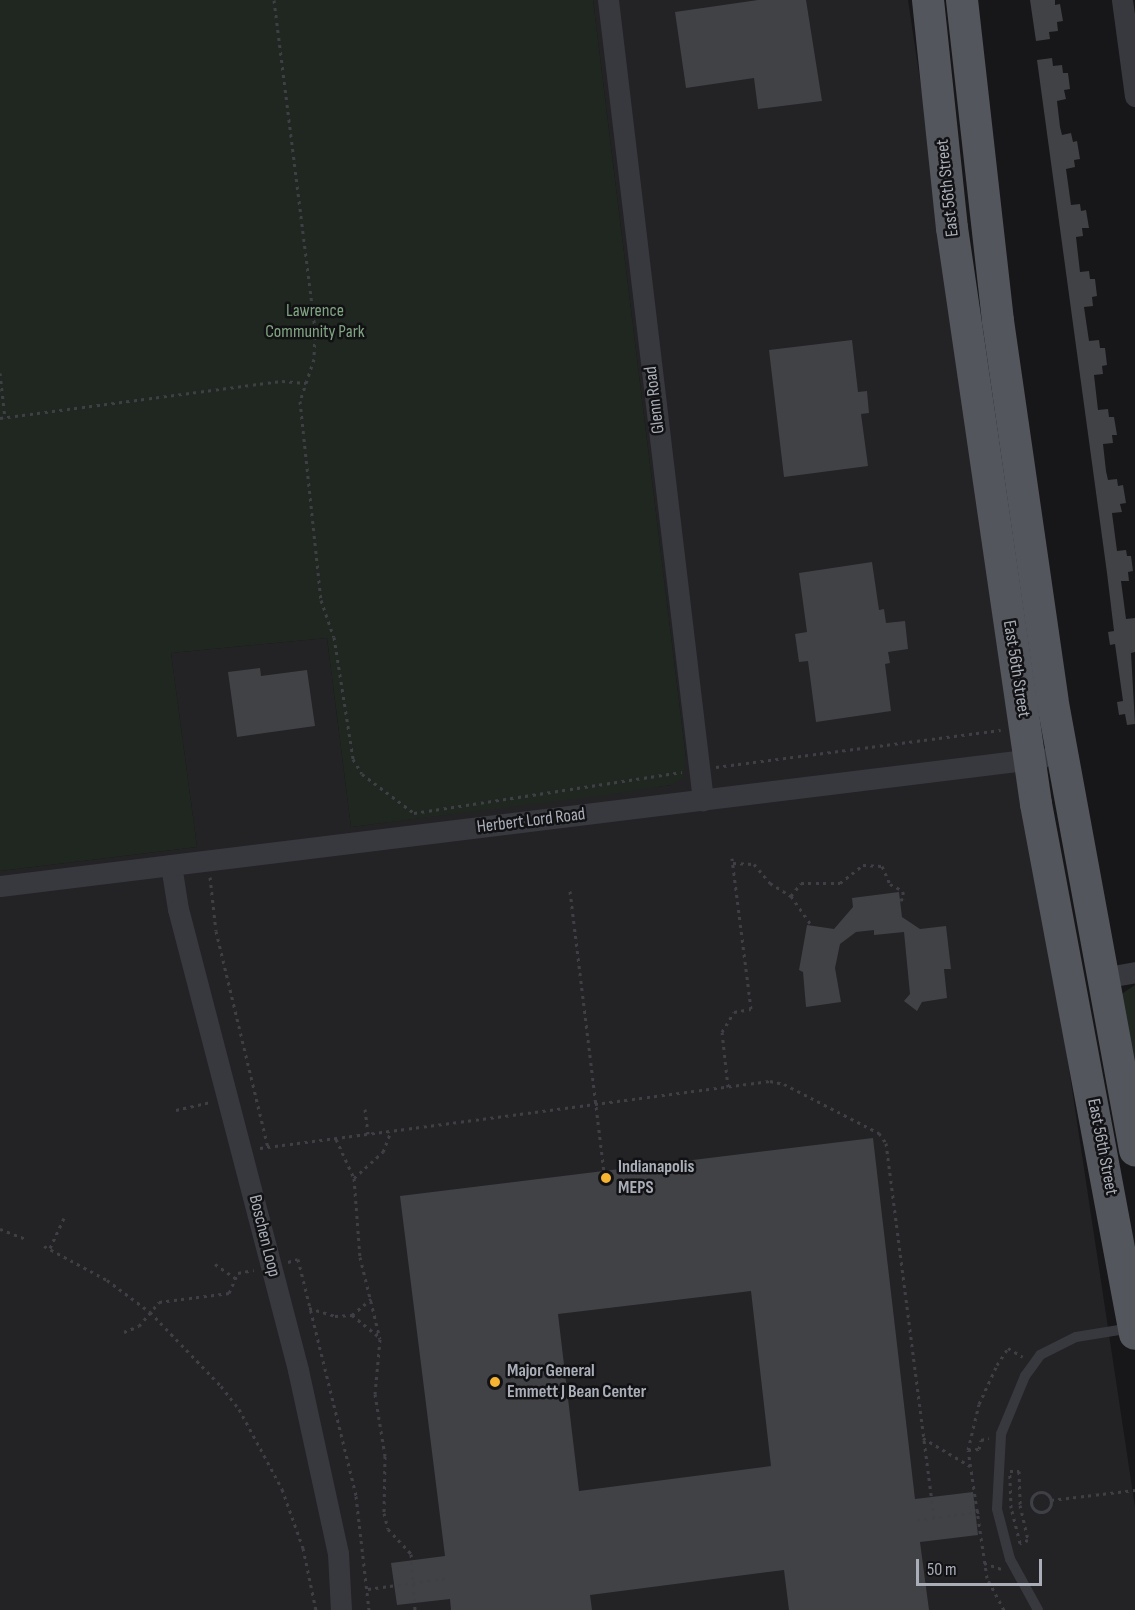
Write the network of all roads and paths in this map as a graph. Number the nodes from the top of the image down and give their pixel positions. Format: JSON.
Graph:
{"nodes":[{"id":1,"x":274,"y":0,"type":"edge"},
{"id":2,"x":608,"y":0,"type":"edge"},
{"id":3,"x":928,"y":0,"type":"edge"},
{"id":4,"x":962,"y":0,"type":"edge"},
{"id":5,"x":1122,"y":0,"type":"edge"},
{"id":6,"x":1131,"y":29,"type":"edge"},
{"id":7,"x":1135,"y":96,"type":"edge"},
{"id":8,"x":0,"y":373,"type":"edge"},
{"id":9,"x":306,"y":383,"type":"junction"},
{"id":10,"x":2,"y":418,"type":"edge"},
{"id":11,"x":995,"y":730,"type":"dead end"},
{"id":12,"x":1062,"y":755,"type":"junction"},
{"id":13,"x":1030,"y":760,"type":"junction"},
{"id":14,"x":699,"y":769,"type":"junction"},
{"id":15,"x":703,"y":800,"type":"junction"},
{"id":16,"x":171,"y":865,"type":"junction"},
{"id":17,"x":210,"y":880,"type":"dead end"},
{"id":18,"x":0,"y":886,"type":"edge"},
{"id":19,"x":570,"y":891,"type":"dead end"},
{"id":20,"x":791,"y":896,"type":"junction"},
{"id":21,"x":900,"y":900,"type":"dead end"},
{"id":22,"x":812,"y":926,"type":"dead end"},
{"id":23,"x":1135,"y":972,"type":"edge"},
{"id":24,"x":1102,"y":978,"type":"junction"},
{"id":25,"x":728,"y":1087,"type":"junction"},
{"id":26,"x":215,"y":1101,"type":"dead end"},
{"id":27,"x":595,"y":1104,"type":"junction"},
{"id":28,"x":365,"y":1109,"type":"dead end"},
{"id":29,"x":176,"y":1110,"type":"dead end"},
{"id":30,"x":391,"y":1131,"type":"junction"},
{"id":31,"x":368,"y":1134,"type":"junction"},
{"id":32,"x":335,"y":1139,"type":"junction"},
{"id":33,"x":268,"y":1147,"type":"junction"},
{"id":34,"x":255,"y":1149,"type":"dead end"},
{"id":35,"x":1135,"y":1150,"type":"edge"},
{"id":36,"x":604,"y":1171,"type":"dead end"},
{"id":37,"x":354,"y":1178,"type":"junction"},
{"id":38,"x":64,"y":1218,"type":"dead end"},
{"id":39,"x":0,"y":1229,"type":"edge"},
{"id":40,"x":24,"y":1238,"type":"dead end"},
{"id":41,"x":44,"y":1246,"type":"dead end"},
{"id":42,"x":50,"y":1248,"type":"junction"},
{"id":43,"x":280,"y":1263,"type":"dead end"},
{"id":44,"x":215,"y":1264,"type":"dead end"},
{"id":45,"x":258,"y":1269,"type":"dead end"},
{"id":46,"x":235,"y":1278,"type":"junction"},
{"id":47,"x":371,"y":1299,"type":"junction"},
{"id":48,"x":309,"y":1308,"type":"junction"},
{"id":49,"x":150,"y":1312,"type":"junction"},
{"id":50,"x":352,"y":1315,"type":"junction"},
{"id":51,"x":1135,"y":1330,"type":"edge"},
{"id":52,"x":124,"y":1332,"type":"dead end"},
{"id":53,"x":380,"y":1339,"type":"junction"},
{"id":54,"x":1000,"y":1434,"type":"junction"},
{"id":55,"x":923,"y":1438,"type":"junction"},
{"id":56,"x":968,"y":1450,"type":"dead end"},
{"id":57,"x":970,"y":1466,"type":"dead end"},
{"id":58,"x":1010,"y":1470,"type":"dead end"},
{"id":59,"x":1135,"y":1490,"type":"edge"},
{"id":60,"x":1052,"y":1500,"type":"junction"},
{"id":61,"x":1031,"y":1503,"type":"junction"},
{"id":62,"x":1020,"y":1505,"type":"junction"},
{"id":63,"x":983,"y":1511,"type":"dead end"},
{"id":64,"x":934,"y":1518,"type":"junction"},
{"id":65,"x":917,"y":1520,"type":"dead end"},
{"id":66,"x":1020,"y":1543,"type":"dead end"},
{"id":67,"x":447,"y":1578,"type":"dead end"},
{"id":68,"x":416,"y":1583,"type":"junction"},
{"id":69,"x":368,"y":1589,"type":"junction"},
{"id":70,"x":316,"y":1610,"type":"edge"},
{"id":71,"x":341,"y":1610,"type":"edge"},
{"id":72,"x":369,"y":1610,"type":"edge"},
{"id":73,"x":415,"y":1610,"type":"edge"},
{"id":74,"x":1038,"y":1610,"type":"edge"}],
"edges":[{"from":1,"to":9,"type":"path"},
{"from":2,"to":14,"type":"street","name":"Glenn Road"},
{"from":3,"to":13,"type":"main road","name":"East 56th Street"},
{"from":4,"to":12,"type":"main road","name":"East 56th Street"},
{"from":5,"to":6,"type":"street"},
{"from":6,"to":7,"type":"street"},
{"from":8,"to":10,"type":"path"},
{"from":9,"to":10,"type":"path"},
{"from":9,"to":14,"type":"path"},
{"from":11,"to":14,"type":"path"},
{"from":12,"to":13,"type":"street","name":"Herbert Lord Road"},
{"from":12,"to":24,"type":"main road","name":"East 56th Street"},
{"from":13,"to":15,"type":"street","name":"Herbert Lord Road"},
{"from":13,"to":51,"type":"main road","name":"East 56th Street"},
{"from":14,"to":15,"type":"street","name":"Glenn Road"},
{"from":15,"to":16,"type":"street","name":"Herbert Lord Road"},
{"from":16,"to":18,"type":"street","name":"Herbert Lord Road"},
{"from":16,"to":71,"type":"street","name":"Boschen Loop"},
{"from":17,"to":33,"type":"path"},
{"from":19,"to":27,"type":"path"},
{"from":20,"to":21,"type":"path"},
{"from":20,"to":22,"type":"path"},
{"from":20,"to":25,"type":"path"},
{"from":23,"to":24,"type":"street"},
{"from":24,"to":35,"type":"main road","name":"East 56th Street"},
{"from":25,"to":27,"type":"path"},
{"from":25,"to":55,"type":"path"},
{"from":26,"to":29,"type":"path"},
{"from":27,"to":30,"type":"path"},
{"from":27,"to":36,"type":"path"},
{"from":28,"to":31,"type":"path"},
{"from":30,"to":31,"type":"path"},
{"from":30,"to":37,"type":"path"},
{"from":31,"to":32,"type":"path"},
{"from":32,"to":33,"type":"path"},
{"from":32,"to":37,"type":"path"},
{"from":33,"to":34,"type":"path"},
{"from":37,"to":47,"type":"path"},
{"from":38,"to":42,"type":"path"},
{"from":39,"to":40,"type":"path"},
{"from":41,"to":42,"type":"path"},
{"from":42,"to":49,"type":"path"},
{"from":43,"to":48,"type":"path"},
{"from":44,"to":46,"type":"path"},
{"from":45,"to":46,"type":"path"},
{"from":46,"to":49,"type":"path"},
{"from":47,"to":50,"type":"path"},
{"from":47,"to":53,"type":"path"},
{"from":48,"to":50,"type":"path"},
{"from":48,"to":69,"type":"path"},
{"from":49,"to":52,"type":"path"},
{"from":49,"to":70,"type":"path"},
{"from":50,"to":53,"type":"path"},
{"from":51,"to":54,"type":"lane"},
{"from":53,"to":68,"type":"path"},
{"from":54,"to":56,"type":"path"},
{"from":54,"to":74,"type":"lane"},
{"from":55,"to":57,"type":"path"},
{"from":55,"to":64,"type":"path"},
{"from":58,"to":62,"type":"path"},
{"from":59,"to":60,"type":"path"},
{"from":60,"to":61,"type":"path"},
{"from":60,"to":61,"type":"path"},
{"from":61,"to":62,"type":"path"},
{"from":62,"to":66,"type":"path"},
{"from":63,"to":64,"type":"path"},
{"from":64,"to":65,"type":"path"},
{"from":67,"to":68,"type":"path"},
{"from":68,"to":69,"type":"path"},
{"from":68,"to":73,"type":"path"},
{"from":69,"to":72,"type":"path"}]}
